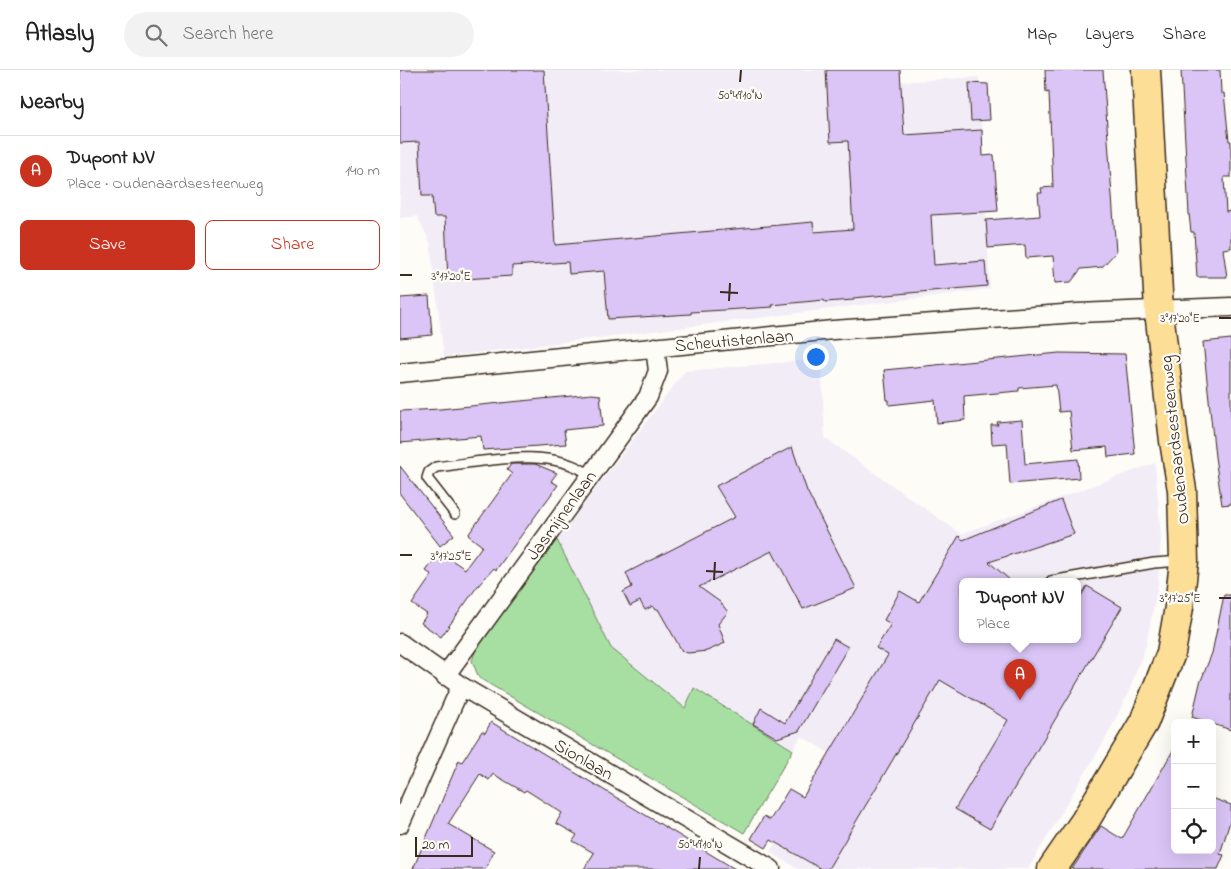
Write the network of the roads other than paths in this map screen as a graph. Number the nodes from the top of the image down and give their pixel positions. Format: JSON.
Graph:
{"nodes":[{"id":1,"x":1146,"y":70,"type":"edge"},
{"id":2,"x":1231,"y":307,"type":"edge"},
{"id":3,"x":1159,"y":311,"type":"junction"},
{"id":4,"x":655,"y":347,"type":"junction"},
{"id":5,"x":400,"y":372,"type":"edge"},
{"id":6,"x":590,"y":475,"type":"junction"},
{"id":7,"x":455,"y":514,"type":"dead end"},
{"id":8,"x":1184,"y":561,"type":"junction"},
{"id":9,"x":1068,"y":578,"type":"edge"},
{"id":10,"x":400,"y":643,"type":"edge"},
{"id":11,"x":445,"y":676,"type":"junction"},
{"id":12,"x":461,"y":686,"type":"junction"},
{"id":13,"x":400,"y":824,"type":"edge"},
{"id":14,"x":771,"y":869,"type":"edge"},
{"id":15,"x":1052,"y":869,"type":"edge"}],
"edges":[{"from":1,"to":3,"type":"main road","name":"Oudenaardsesteenweg"},
{"from":2,"to":3,"type":"street","name":"Scheutistenlaan"},
{"from":3,"to":4,"type":"street","name":"Scheutistenlaan"},
{"from":3,"to":8,"type":"main road","name":"Oudenaardsesteenweg"},
{"from":4,"to":5,"type":"street","name":"Scheutistenlaan"},
{"from":4,"to":6,"type":"street","name":"Jasmijnenlaan"},
{"from":6,"to":7,"type":"lane"},
{"from":6,"to":11,"type":"street","name":"Jasmijnenlaan"},
{"from":8,"to":9,"type":"lane"},
{"from":8,"to":15,"type":"main road","name":"Oudenaardsesteenweg"},
{"from":10,"to":11,"type":"street","name":"Sionlaan"},
{"from":11,"to":12,"type":"street","name":"Sionlaan"},
{"from":12,"to":13,"type":"street"},
{"from":12,"to":14,"type":"street","name":"Sionlaan"}]}
